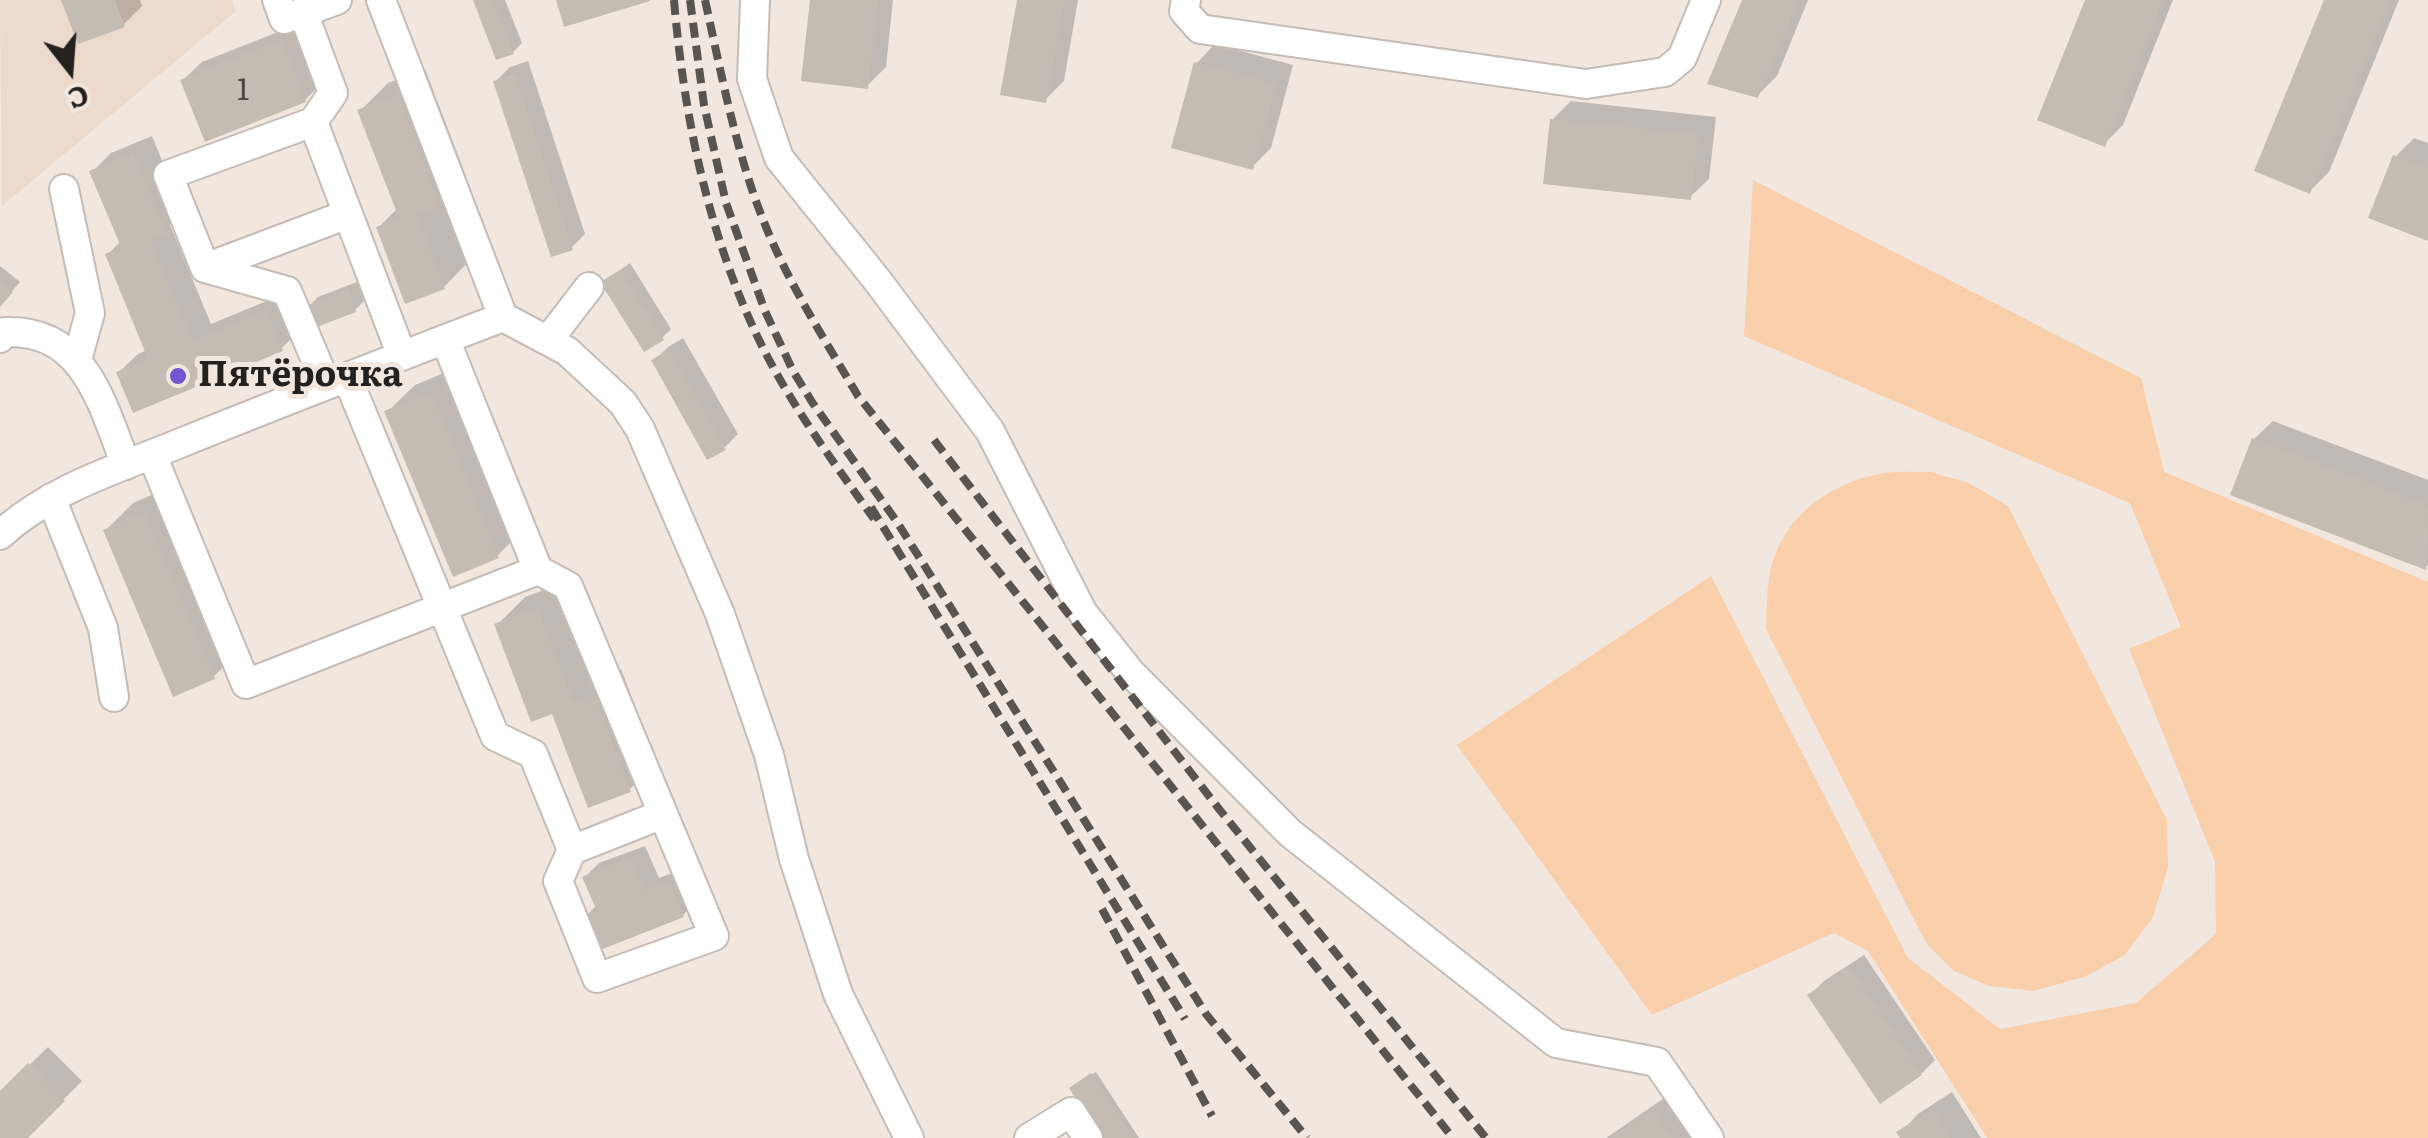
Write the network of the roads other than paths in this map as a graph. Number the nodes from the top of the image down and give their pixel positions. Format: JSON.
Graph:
{"nodes":[{"id":1,"x":336,"y":0,"type":"edge"},
{"id":2,"x":381,"y":0,"type":"edge"},
{"id":3,"x":755,"y":0,"type":"edge"},
{"id":4,"x":1186,"y":0,"type":"edge"},
{"id":5,"x":1706,"y":0,"type":"edge"},
{"id":6,"x":290,"y":6,"type":"edge"},
{"id":7,"x":313,"y":122,"type":"junction"},
{"id":8,"x":64,"y":189,"type":"dead end"},
{"id":9,"x":348,"y":214,"type":"junction"},
{"id":10,"x":205,"y":268,"type":"junction"},
{"id":11,"x":589,"y":287,"type":"dead end"},
{"id":12,"x":503,"y":317,"type":"junction"},
{"id":13,"x":0,"y":338,"type":"edge"},
{"id":14,"x":445,"y":339,"type":"junction"},
{"id":15,"x":550,"y":339,"type":"junction"},
{"id":16,"x":402,"y":356,"type":"junction"},
{"id":17,"x":77,"y":360,"type":"junction"},
{"id":18,"x":337,"y":380,"type":"junction"},
{"id":19,"x":139,"y":460,"type":"junction"},
{"id":20,"x":51,"y":498,"type":"junction"},
{"id":21,"x":0,"y":535,"type":"edge"},
{"id":22,"x":538,"y":570,"type":"junction"},
{"id":23,"x":442,"y":608,"type":"junction"},
{"id":24,"x":114,"y":697,"type":"dead end"},
{"id":25,"x":663,"y":814,"type":"junction"},
{"id":26,"x":572,"y":850,"type":"junction"},
{"id":27,"x":908,"y":1138,"type":"edge"},
{"id":28,"x":1029,"y":1138,"type":"edge"},
{"id":29,"x":1088,"y":1138,"type":"edge"},
{"id":30,"x":1709,"y":1138,"type":"edge"}],
"edges":[{"from":1,"to":6,"type":"street"},
{"from":2,"to":12,"type":"street"},
{"from":3,"to":30,"type":"street"},
{"from":4,"to":5,"type":"street"},
{"from":6,"to":7,"type":"street"},
{"from":7,"to":9,"type":"street"},
{"from":7,"to":10,"type":"street"},
{"from":8,"to":17,"type":"street"},
{"from":9,"to":10,"type":"street"},
{"from":9,"to":16,"type":"street"},
{"from":10,"to":18,"type":"street"},
{"from":11,"to":15,"type":"street"},
{"from":12,"to":14,"type":"street"},
{"from":12,"to":15,"type":"street"},
{"from":13,"to":17,"type":"street"},
{"from":14,"to":16,"type":"street"},
{"from":14,"to":22,"type":"street"},
{"from":15,"to":27,"type":"street"},
{"from":16,"to":18,"type":"street"},
{"from":17,"to":19,"type":"street"},
{"from":18,"to":19,"type":"street"},
{"from":18,"to":23,"type":"street"},
{"from":19,"to":20,"type":"street"},
{"from":19,"to":23,"type":"street"},
{"from":20,"to":21,"type":"street"},
{"from":20,"to":24,"type":"street"},
{"from":22,"to":23,"type":"street"},
{"from":22,"to":25,"type":"street"},
{"from":23,"to":26,"type":"street"},
{"from":25,"to":26,"type":"street"},
{"from":25,"to":26,"type":"street"},
{"from":28,"to":29,"type":"street"}]}
